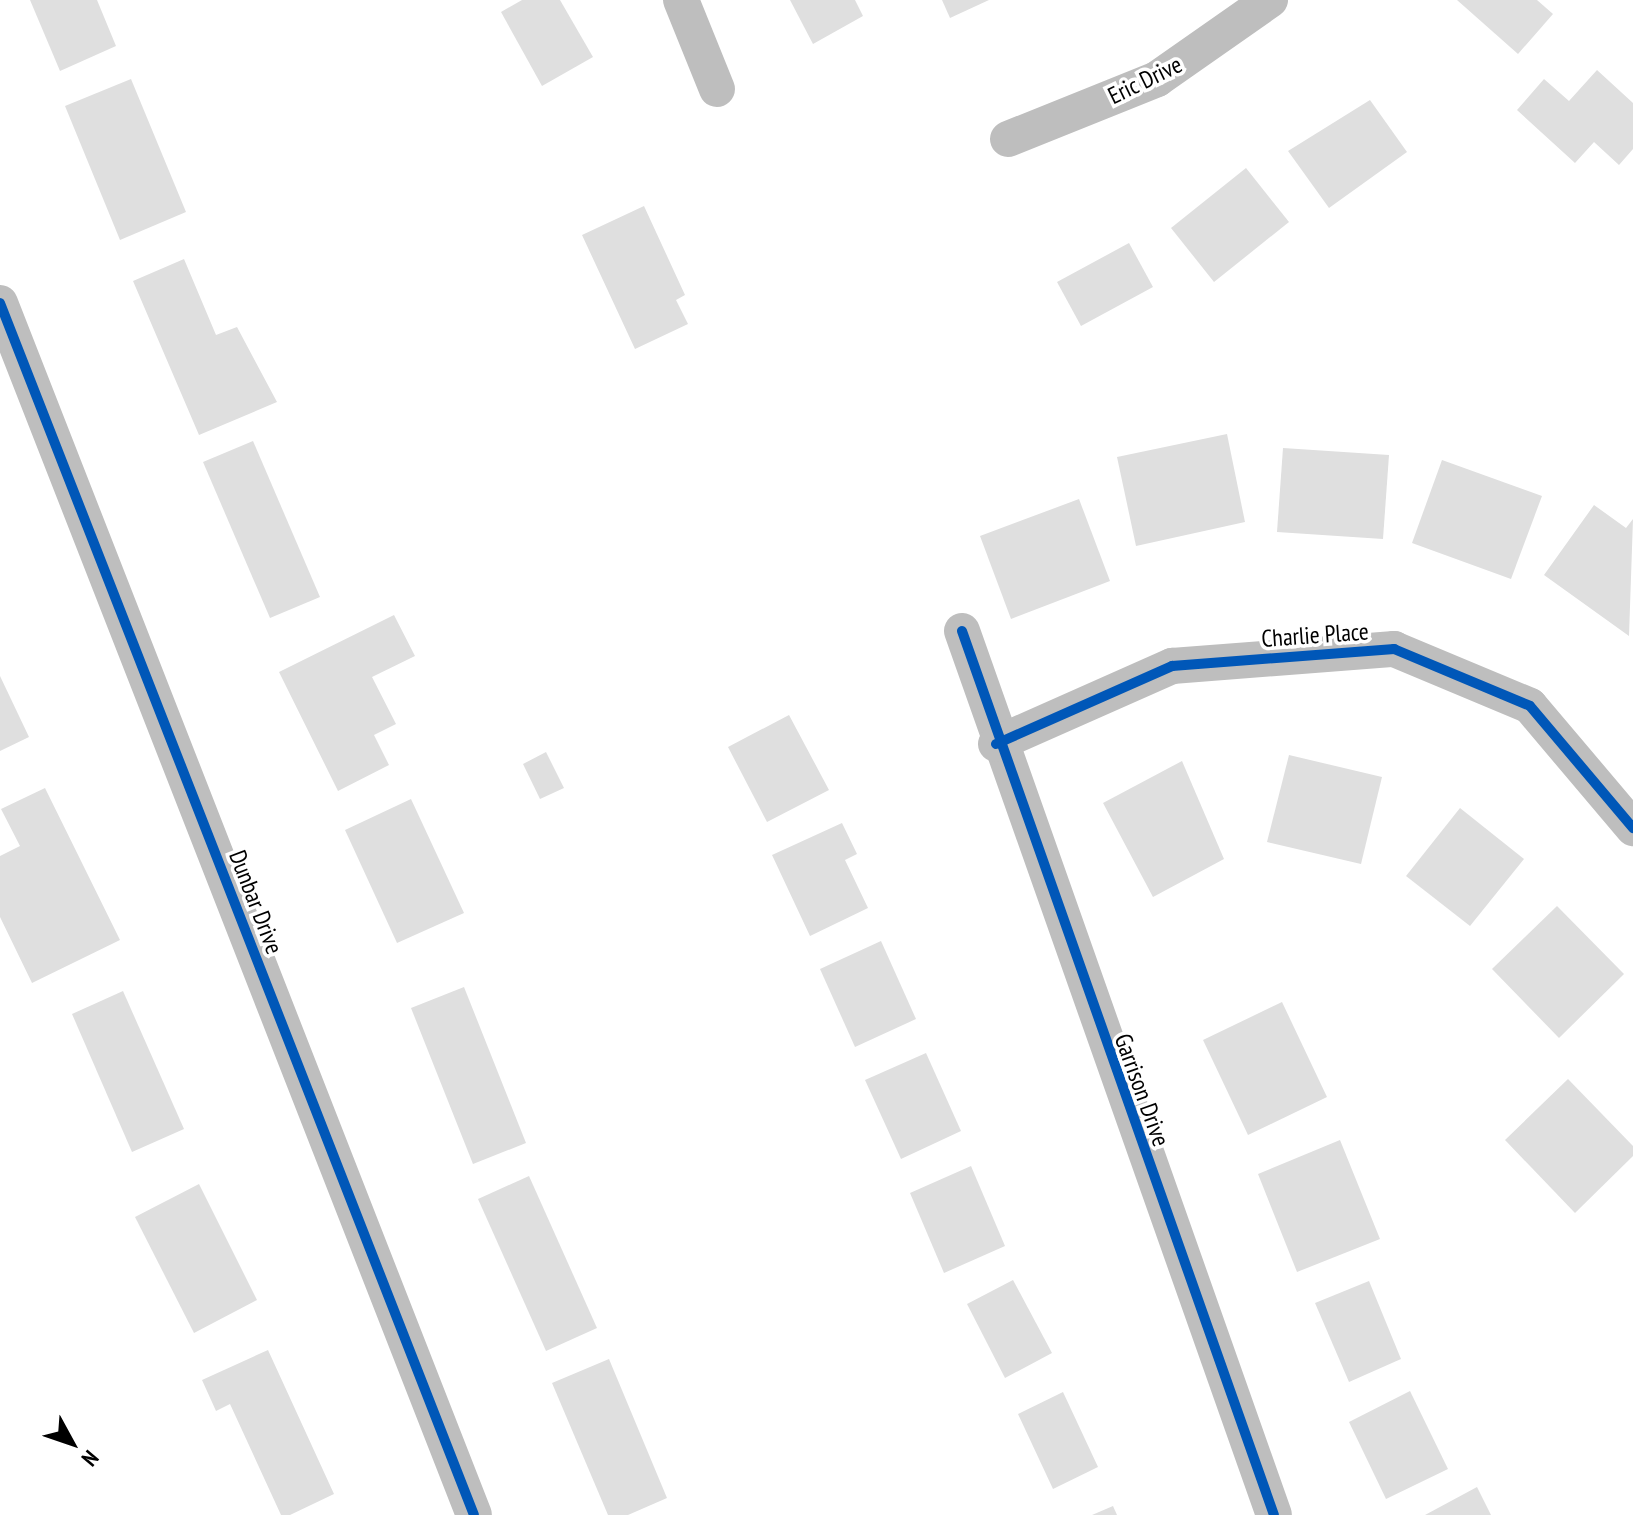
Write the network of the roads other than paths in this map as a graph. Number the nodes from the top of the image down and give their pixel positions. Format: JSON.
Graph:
{"nodes":[{"id":1,"x":681,"y":0,"type":"edge"},
{"id":2,"x":1270,"y":0,"type":"edge"},
{"id":3,"x":717,"y":89,"type":"dead end"},
{"id":4,"x":1008,"y":139,"type":"dead end"},
{"id":5,"x":0,"y":303,"type":"edge"},
{"id":6,"x":962,"y":631,"type":"dead end"},
{"id":7,"x":996,"y":744,"type":"junction"},
{"id":8,"x":1633,"y":828,"type":"edge"},
{"id":9,"x":474,"y":1515,"type":"edge"},
{"id":10,"x":1274,"y":1515,"type":"edge"}],
"edges":[{"from":1,"to":3,"type":"street"},
{"from":2,"to":4,"type":"street","name":"Eric Drive"},
{"from":5,"to":9,"type":"street","name":"Dunbar Drive"},
{"from":6,"to":7,"type":"street","name":"Garrison Drive"},
{"from":7,"to":8,"type":"street","name":"Charlie Place"},
{"from":7,"to":10,"type":"street","name":"Garrison Drive"}]}
